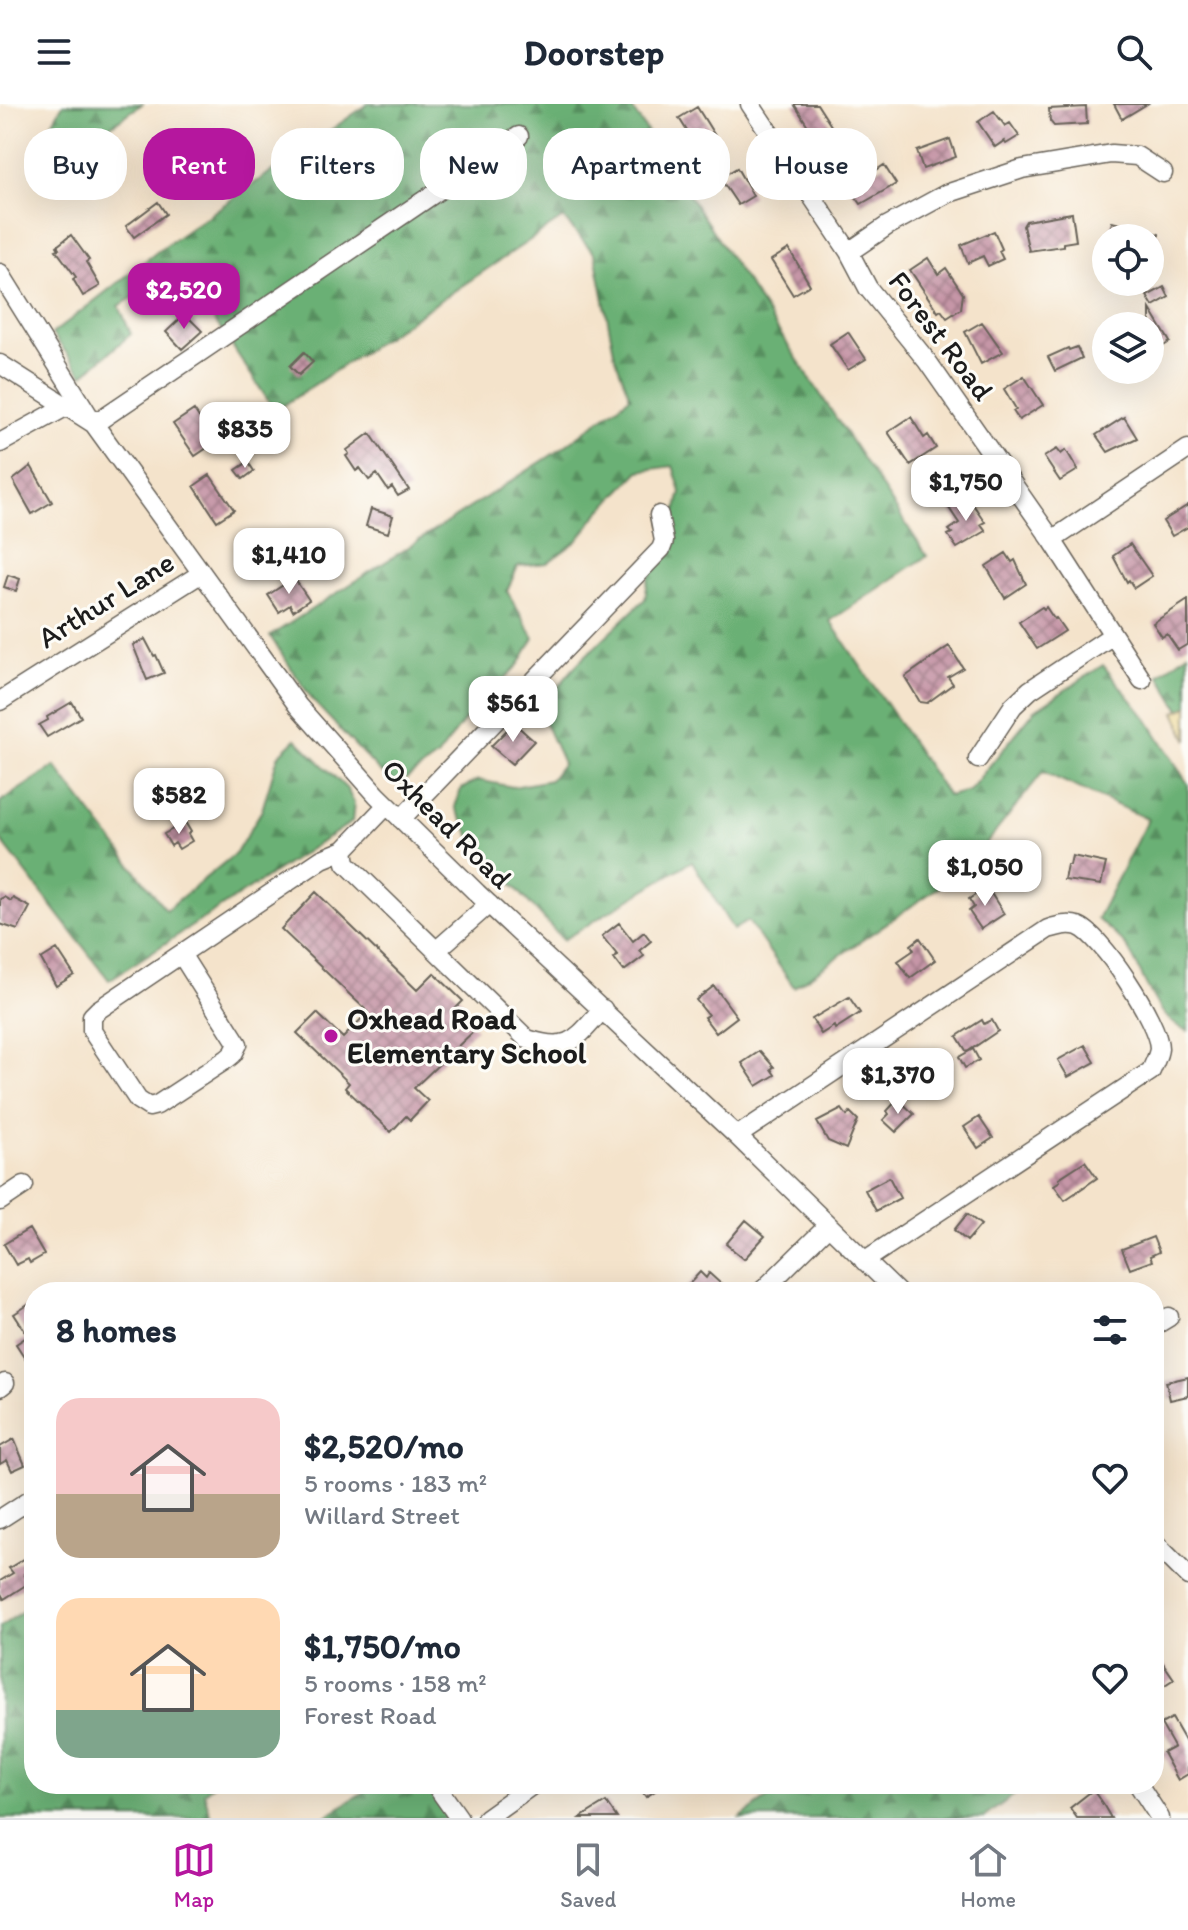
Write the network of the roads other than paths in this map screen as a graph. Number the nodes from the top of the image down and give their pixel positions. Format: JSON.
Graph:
{"nodes":[{"id":1,"x":750,"y":104,"type":"edge"},
{"id":2,"x":1163,"y":173,"type":"dead end"},
{"id":3,"x":425,"y":200,"type":"edge"},
{"id":4,"x":849,"y":252,"type":"junction"},
{"id":5,"x":0,"y":273,"type":"edge"},
{"id":6,"x":0,"y":364,"type":"edge"},
{"id":7,"x":67,"y":406,"type":"junction"},
{"id":8,"x":94,"y":424,"type":"junction"},
{"id":9,"x":0,"y":443,"type":"edge"},
{"id":10,"x":1188,"y":449,"type":"edge"},
{"id":11,"x":659,"y":515,"type":"dead end"},
{"id":12,"x":1052,"y":540,"type":"junction"},
{"id":13,"x":202,"y":573,"type":"junction"},
{"id":14,"x":1113,"y":635,"type":"junction"},
{"id":15,"x":1142,"y":680,"type":"dead end"},
{"id":16,"x":0,"y":701,"type":"edge"},
{"id":17,"x":978,"y":759,"type":"dead end"},
{"id":18,"x":387,"y":805,"type":"junction"},
{"id":19,"x":401,"y":819,"type":"junction"},
{"id":20,"x":344,"y":850,"type":"junction"},
{"id":21,"x":489,"y":904,"type":"junction"},
{"id":22,"x":437,"y":950,"type":"junction"},
{"id":23,"x":181,"y":954,"type":"junction"},
{"id":24,"x":603,"y":1009,"type":"junction"},
{"id":25,"x":737,"y":1136,"type":"junction"},
{"id":26,"x":24,"y":1185,"type":"dead end"},
{"id":27,"x":0,"y":1201,"type":"edge"},
{"id":28,"x":828,"y":1226,"type":"junction"},
{"id":29,"x":864,"y":1261,"type":"junction"},
{"id":30,"x":771,"y":1282,"type":"edge"},
{"id":31,"x":886,"y":1282,"type":"edge"},
{"id":32,"x":24,"y":1503,"type":"edge"},
{"id":33,"x":0,"y":1519,"type":"edge"},
{"id":34,"x":1164,"y":1552,"type":"edge"},
{"id":35,"x":1188,"y":1576,"type":"edge"},
{"id":36,"x":442,"y":1794,"type":"edge"},
{"id":37,"x":520,"y":1794,"type":"edge"},
{"id":38,"x":1144,"y":1794,"type":"edge"},
{"id":39,"x":459,"y":1818,"type":"edge"},
{"id":40,"x":486,"y":1818,"type":"edge"},
{"id":41,"x":1160,"y":1818,"type":"edge"}],
"edges":[{"from":1,"to":4,"type":"street","name":"Forest Road"},
{"from":2,"to":4,"type":"street"},
{"from":3,"to":8,"type":"street"},
{"from":4,"to":12,"type":"street","name":"Forest Road"},
{"from":5,"to":8,"type":"street"},
{"from":6,"to":7,"type":"street","name":"Oxhead Road"},
{"from":7,"to":8,"type":"street","name":"Oxhead Road"},
{"from":7,"to":9,"type":"street"},
{"from":8,"to":13,"type":"street","name":"Oxhead Road"},
{"from":10,"to":12,"type":"street"},
{"from":11,"to":19,"type":"street"},
{"from":12,"to":14,"type":"street","name":"Forest Road"},
{"from":13,"to":16,"type":"street","name":"Arthur Lane"},
{"from":13,"to":18,"type":"street","name":"Oxhead Road"},
{"from":14,"to":15,"type":"street","name":"Forest Road"},
{"from":14,"to":17,"type":"street"},
{"from":18,"to":19,"type":"street","name":"Oxhead Road"},
{"from":18,"to":20,"type":"street"},
{"from":19,"to":21,"type":"street","name":"Oxhead Road"},
{"from":20,"to":22,"type":"street"},
{"from":20,"to":23,"type":"street"},
{"from":21,"to":22,"type":"street"},
{"from":21,"to":24,"type":"street","name":"Oxhead Road"},
{"from":22,"to":24,"type":"street"},
{"from":23,"to":23,"type":"street"},
{"from":24,"to":25,"type":"street","name":"Oxhead Road"},
{"from":25,"to":28,"type":"street","name":"Oxhead Road"},
{"from":25,"to":29,"type":"street"},
{"from":26,"to":27,"type":"street"},
{"from":28,"to":29,"type":"street","name":"Oxhead Road"},
{"from":28,"to":30,"type":"street"},
{"from":29,"to":31,"type":"street","name":"Oxhead Road"},
{"from":32,"to":33,"type":"street"},
{"from":34,"to":35,"type":"street"},
{"from":36,"to":39,"type":"street"},
{"from":37,"to":40,"type":"street"},
{"from":38,"to":41,"type":"street"}]}
